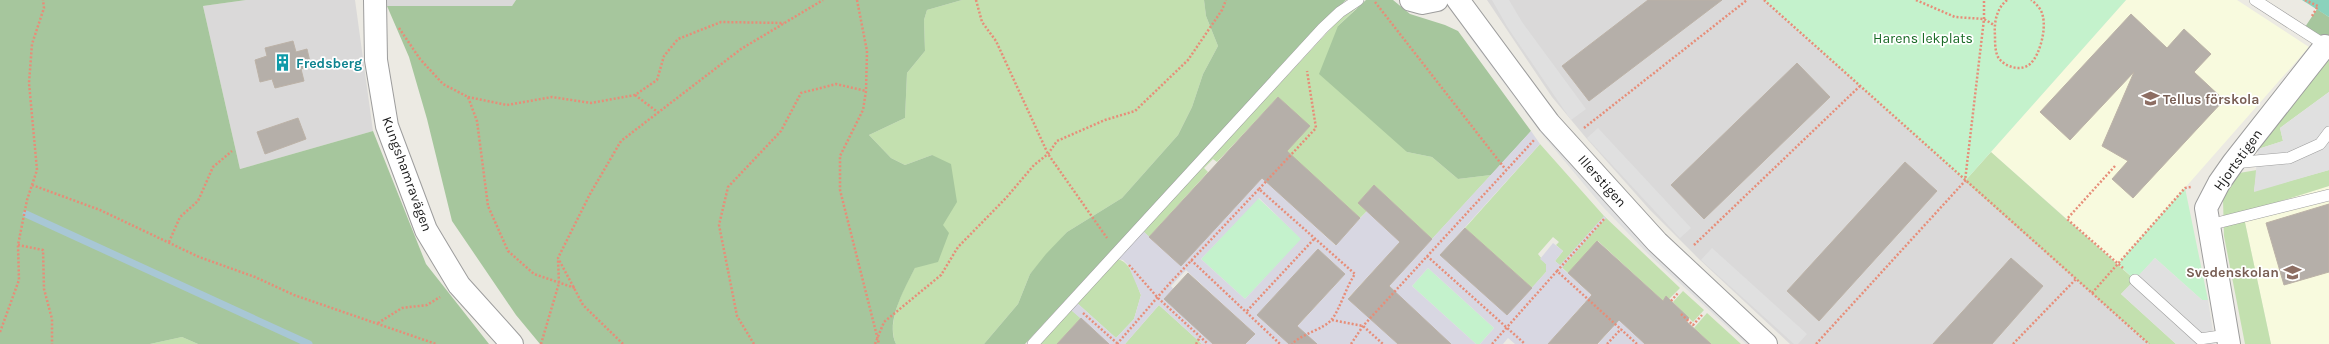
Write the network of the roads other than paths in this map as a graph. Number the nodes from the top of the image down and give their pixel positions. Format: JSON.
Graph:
{"nodes":[{"id":1,"x":375,"y":0,"type":"edge"},
{"id":2,"x":1358,"y":0,"type":"edge"},
{"id":3,"x":1411,"y":0,"type":"edge"},
{"id":4,"x":1437,"y":0,"type":"edge"},
{"id":5,"x":1458,"y":0,"type":"edge"},
{"id":6,"x":2255,"y":0,"type":"edge"},
{"id":7,"x":2327,"y":47,"type":"edge"},
{"id":8,"x":2329,"y":132,"type":"edge"},
{"id":9,"x":2233,"y":163,"type":"junction"},
{"id":10,"x":2329,"y":195,"type":"edge"},
{"id":11,"x":2209,"y":225,"type":"junction"},
{"id":12,"x":2135,"y":280,"type":"road end"},
{"id":13,"x":2228,"y":340,"type":"edge"},
{"id":14,"x":512,"y":344,"type":"edge"},
{"id":15,"x":1033,"y":344,"type":"edge"},
{"id":16,"x":1766,"y":344,"type":"edge"}],
"edges":[{"from":1,"to":14,"type":"street","name":"Kungshamravägen"},
{"from":2,"to":15,"type":"lane"},
{"from":3,"to":4,"type":"street"},
{"from":5,"to":16,"type":"street","name":"Illerstigen"},
{"from":6,"to":7,"type":"lane"},
{"from":7,"to":9,"type":"street","name":"Hjortstigen"},
{"from":8,"to":9,"type":"lane"},
{"from":9,"to":11,"type":"street","name":"Hjortstigen"},
{"from":10,"to":11,"type":"lane"},
{"from":11,"to":13,"type":"street","name":"Hjortstigen"},
{"from":12,"to":13,"type":"lane"}]}
